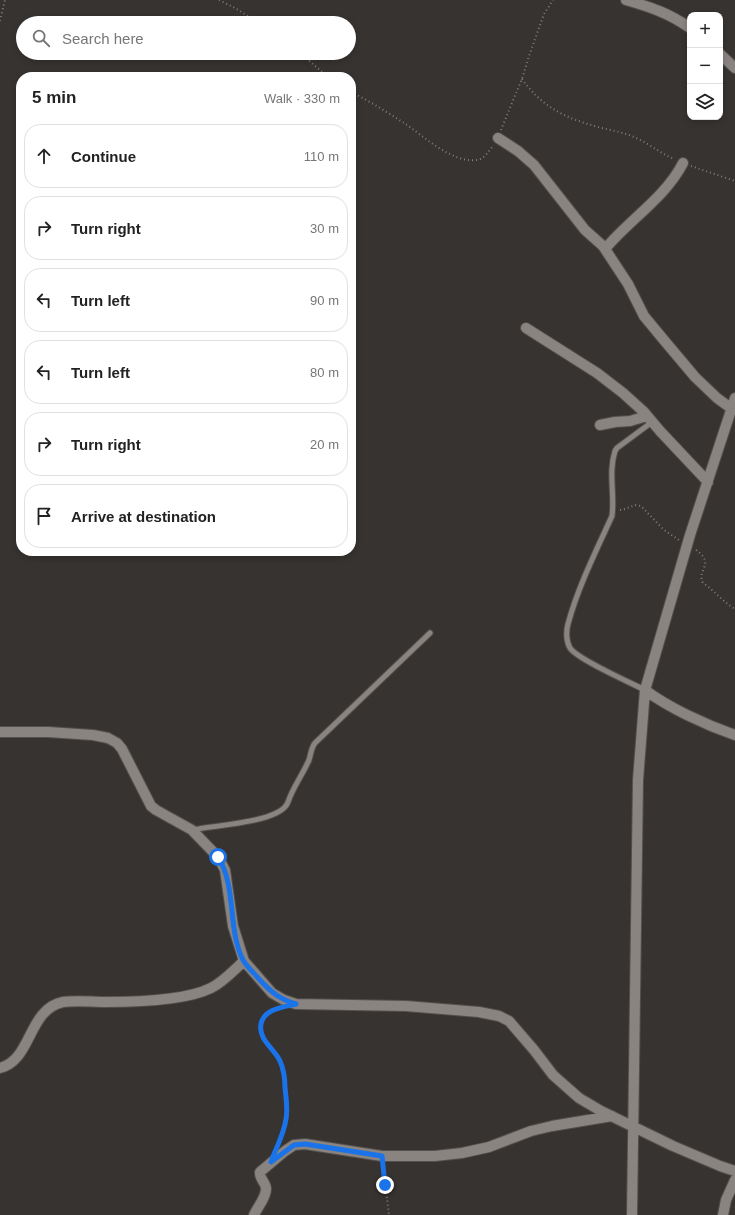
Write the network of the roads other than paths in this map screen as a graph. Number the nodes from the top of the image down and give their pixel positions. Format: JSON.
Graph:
{"nodes":[{"id":1,"x":626,"y":0,"type":"edge"},
{"id":2,"x":650,"y":3,"type":"edge"},
{"id":3,"x":687,"y":26,"type":"edge"},
{"id":4,"x":723,"y":57,"type":"edge"},
{"id":5,"x":735,"y":68,"type":"edge"},
{"id":6,"x":498,"y":138,"type":"road end"},
{"id":7,"x":683,"y":163,"type":"road end"},
{"id":8,"x":605,"y":249,"type":"junction"},
{"id":9,"x":526,"y":328,"type":"dead end"},
{"id":10,"x":735,"y":398,"type":"edge"},
{"id":11,"x":732,"y":409,"type":"junction"},
{"id":12,"x":650,"y":419,"type":"junction"},
{"id":13,"x":600,"y":425,"type":"dead end"},
{"id":14,"x":708,"y":482,"type":"junction"},
{"id":15,"x":430,"y":633,"type":"dead end"},
{"id":16,"x":645,"y":690,"type":"junction"},
{"id":17,"x":0,"y":732,"type":"edge"},
{"id":18,"x":735,"y":735,"type":"edge"},
{"id":19,"x":192,"y":830,"type":"junction"},
{"id":20,"x":244,"y":961,"type":"junction"},
{"id":21,"x":0,"y":1068,"type":"edge"},
{"id":22,"x":612,"y":1116,"type":"junction"},
{"id":23,"x":634,"y":1128,"type":"junction"},
{"id":24,"x":735,"y":1171,"type":"edge"},
{"id":25,"x":735,"y":1180,"type":"edge"},
{"id":26,"x":254,"y":1215,"type":"edge"},
{"id":27,"x":632,"y":1215,"type":"edge"},
{"id":28,"x":723,"y":1215,"type":"edge"}],
"edges":[{"from":1,"to":2,"type":"street"},
{"from":2,"to":3,"type":"street"},
{"from":4,"to":5,"type":"street"},
{"from":6,"to":8,"type":"street"},
{"from":7,"to":8,"type":"street"},
{"from":8,"to":11,"type":"street"},
{"from":9,"to":12,"type":"street"},
{"from":10,"to":11,"type":"street"},
{"from":11,"to":14,"type":"street"},
{"from":12,"to":13,"type":"street"},
{"from":12,"to":14,"type":"street"},
{"from":12,"to":16,"type":"lane"},
{"from":14,"to":16,"type":"street"},
{"from":15,"to":19,"type":"lane"},
{"from":16,"to":18,"type":"street"},
{"from":16,"to":23,"type":"street"},
{"from":17,"to":19,"type":"street"},
{"from":19,"to":20,"type":"street"},
{"from":20,"to":21,"type":"street"},
{"from":20,"to":22,"type":"street"},
{"from":22,"to":23,"type":"street"},
{"from":22,"to":26,"type":"street"},
{"from":23,"to":24,"type":"street"},
{"from":23,"to":27,"type":"street"},
{"from":25,"to":28,"type":"street"}]}
